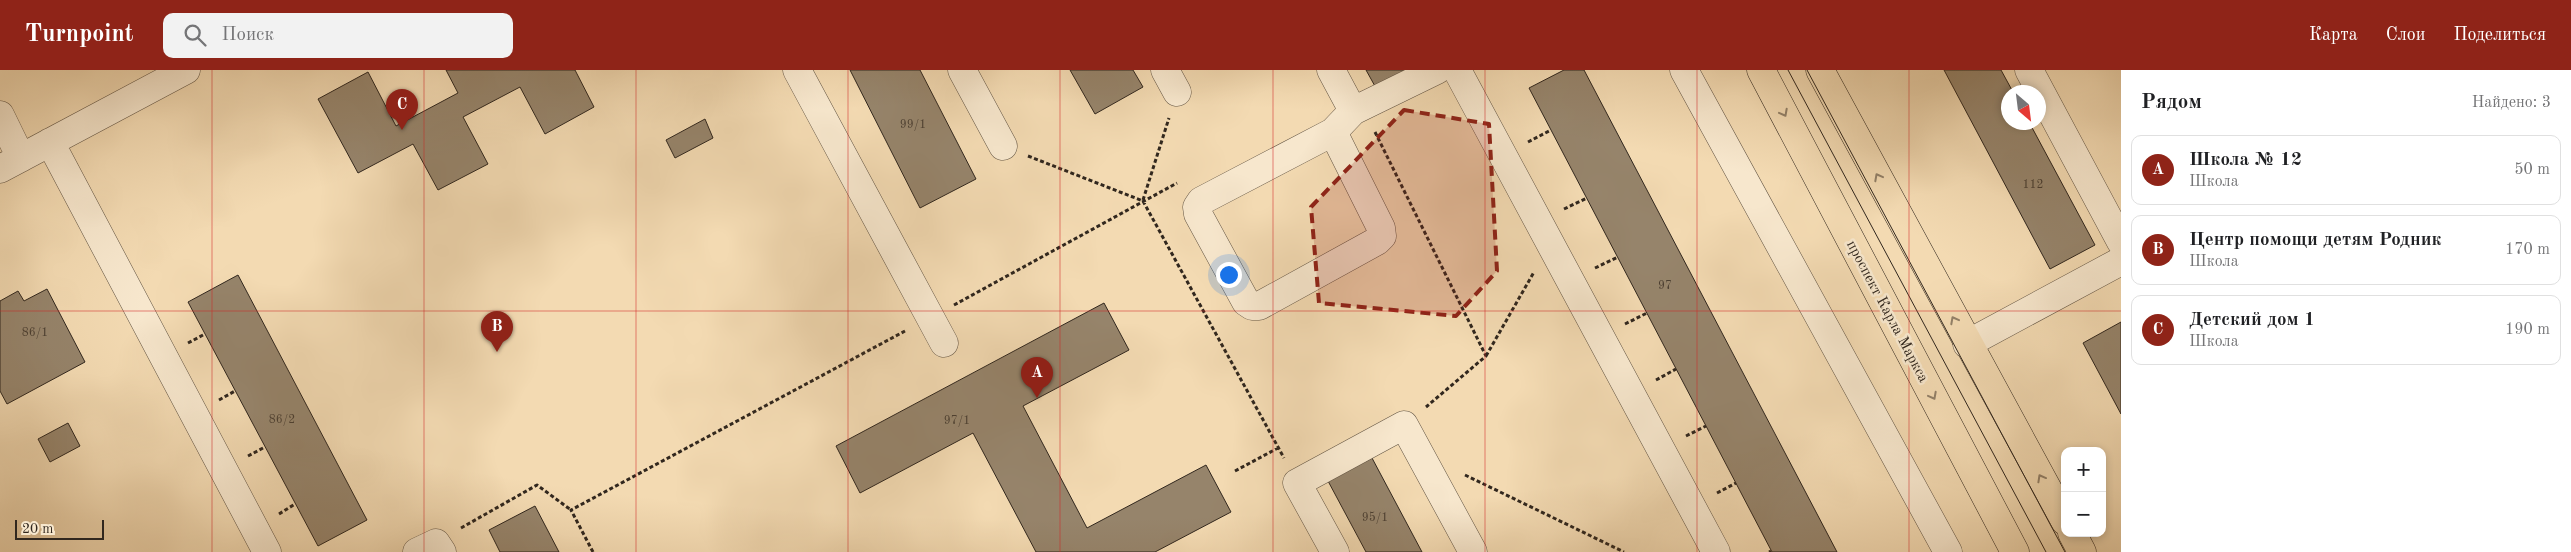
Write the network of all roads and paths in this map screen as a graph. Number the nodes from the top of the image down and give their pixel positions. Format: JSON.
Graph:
{"nodes":[{"id":1,"x":186,"y":70,"type":"edge"},
{"id":2,"x":797,"y":70,"type":"edge"},
{"id":3,"x":962,"y":70,"type":"edge"},
{"id":4,"x":1330,"y":70,"type":"edge"},
{"id":5,"x":1437,"y":70,"type":"edge"},
{"id":6,"x":1457,"y":70,"type":"edge"},
{"id":7,"x":1684,"y":70,"type":"edge"},
{"id":8,"x":1761,"y":70,"type":"edge"},
{"id":9,"x":1820,"y":70,"type":"edge"},
{"id":10,"x":2029,"y":70,"type":"edge"},
{"id":11,"x":1171,"y":81,"type":"edge"},
{"id":12,"x":1358,"y":109,"type":"junction"},
{"id":13,"x":0,"y":115,"type":"edge"},
{"id":14,"x":1333,"y":132,"type":"junction"},
{"id":15,"x":50,"y":142,"type":"junction"},
{"id":16,"x":1003,"y":146,"type":"joint"},
{"id":17,"x":11,"y":163,"type":"edge"},
{"id":18,"x":1143,"y":201,"type":"junction"},
{"id":19,"x":2121,"y":242,"type":"edge"},
{"id":20,"x":1550,"y":244,"type":"junction"},
{"id":21,"x":2121,"y":261,"type":"edge"},
{"id":22,"x":944,"y":342,"type":"dead end"},
{"id":23,"x":1967,"y":344,"type":"junction"},
{"id":24,"x":1486,"y":356,"type":"junction"},
{"id":25,"x":1404,"y":426,"type":"junction"},
{"id":26,"x":1278,"y":448,"type":"junction"},
{"id":27,"x":1236,"y":471,"type":"dead end"},
{"id":28,"x":1464,"y":474,"type":"dead end"},
{"id":29,"x":1297,"y":483,"type":"junction"},
{"id":30,"x":570,"y":510,"type":"dead end"},
{"id":31,"x":2061,"y":514,"type":"edge"},
{"id":32,"x":2074,"y":537,"type":"edge"},
{"id":33,"x":432,"y":549,"type":"edge"},
{"id":34,"x":267,"y":552,"type":"edge"},
{"id":35,"x":1335,"y":552,"type":"edge"},
{"id":36,"x":1473,"y":552,"type":"edge"},
{"id":37,"x":1624,"y":552,"type":"edge"},
{"id":38,"x":1716,"y":552,"type":"edge"},
{"id":39,"x":1948,"y":552,"type":"edge"},
{"id":40,"x":2015,"y":552,"type":"edge"},
{"id":41,"x":2082,"y":552,"type":"edge"}],
"edges":[{"from":1,"to":15,"type":"lane"},
{"from":2,"to":22,"type":"lane"},
{"from":3,"to":16,"type":"lane"},
{"from":4,"to":12,"type":"lane"},
{"from":5,"to":12,"type":"lane"},
{"from":6,"to":20,"type":"lane"},
{"from":7,"to":39,"type":"lane"},
{"from":8,"to":40,"type":"main road","name":"проспект Карла Маркса","one_way":true},
{"from":23,"to":9,"type":"main road","one_way":true},
{"from":10,"to":19,"type":"lane"},
{"from":11,"to":18,"type":"path"},
{"from":12,"to":14,"type":"lane"},
{"from":12,"to":24,"type":"path"},
{"from":13,"to":17,"type":"lane"},
{"from":14,"to":14,"type":"lane"},
{"from":15,"to":17,"type":"lane"},
{"from":15,"to":34,"type":"lane"},
{"from":16,"to":18,"type":"path"},
{"from":18,"to":26,"type":"path"},
{"from":20,"to":24,"type":"path"},
{"from":20,"to":38,"type":"lane"},
{"from":21,"to":23,"type":"lane"},
{"from":31,"to":23,"type":"main road","one_way":true},
{"from":24,"to":25,"type":"path"},
{"from":25,"to":29,"type":"lane"},
{"from":25,"to":36,"type":"lane"},
{"from":26,"to":27,"type":"path"},
{"from":26,"to":29,"type":"path"},
{"from":28,"to":37,"type":"path"},
{"from":29,"to":35,"type":"lane"},
{"from":30,"to":33,"type":"path"},
{"from":32,"to":41,"type":"main road"}]}
